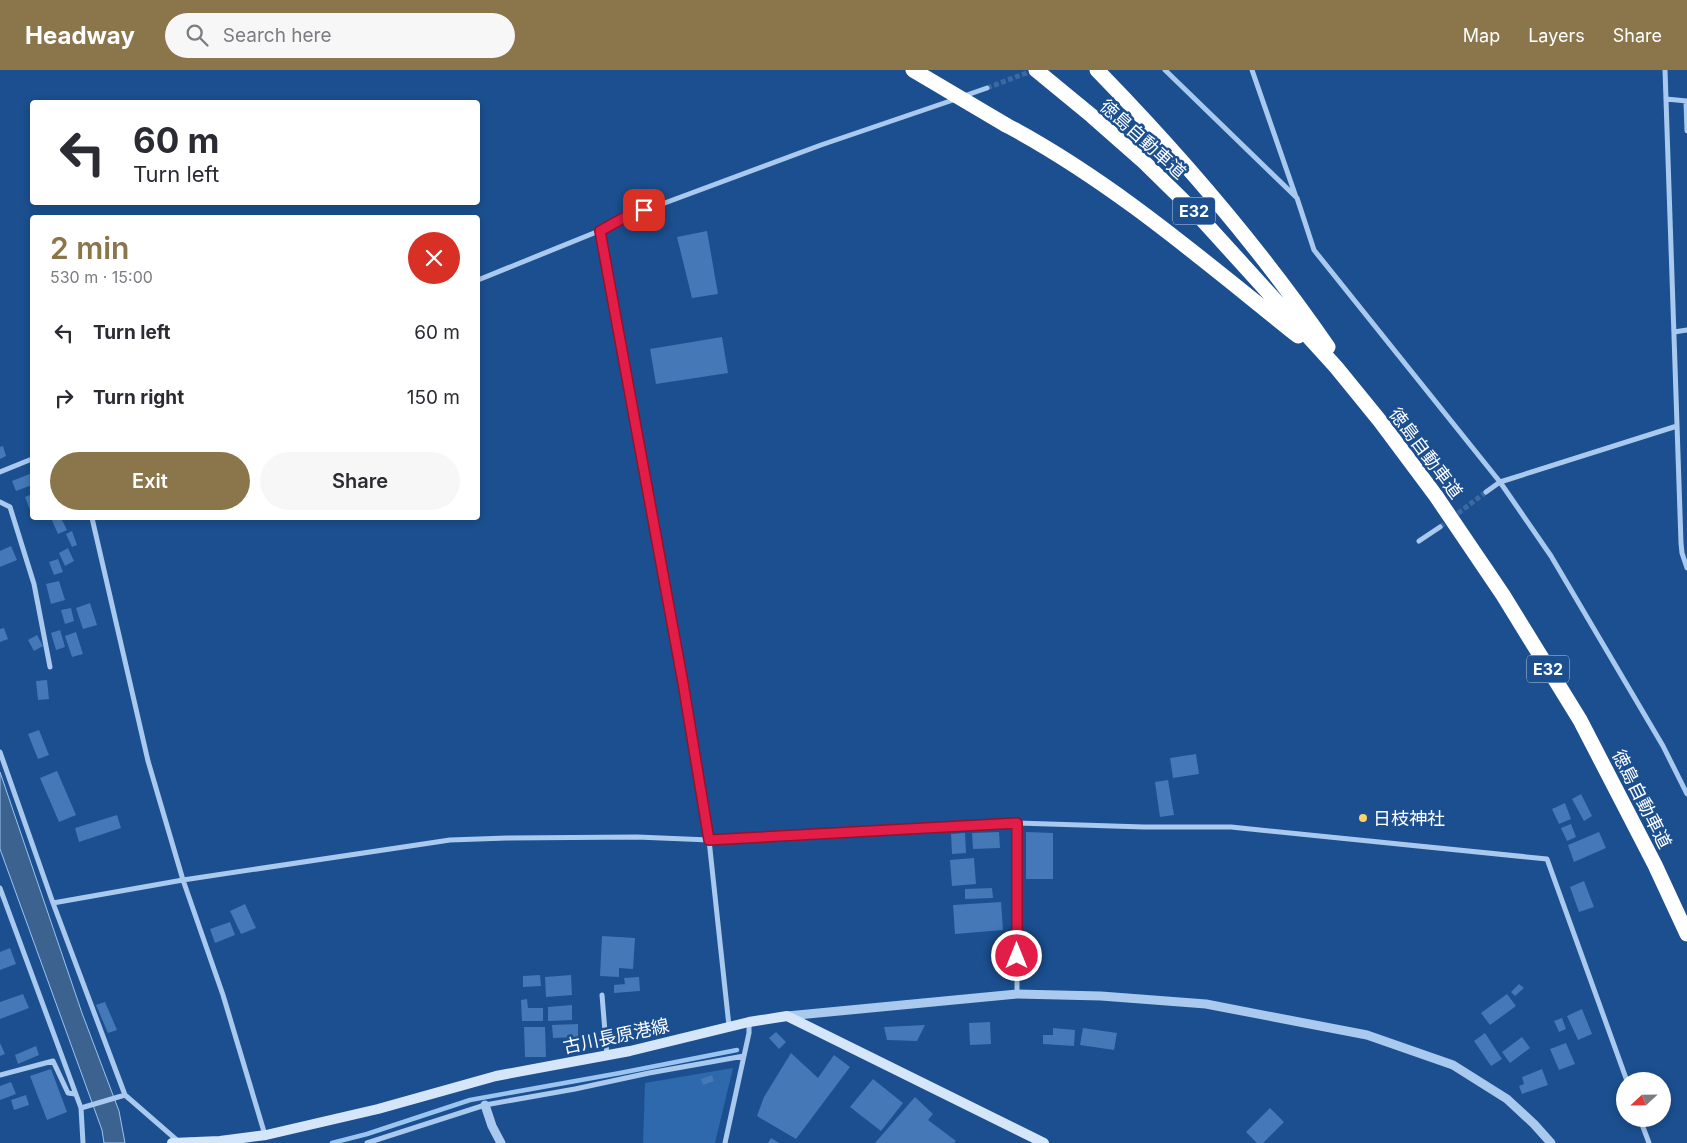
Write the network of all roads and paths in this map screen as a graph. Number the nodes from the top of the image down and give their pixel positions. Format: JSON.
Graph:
{"nodes":[{"id":1,"x":913,"y":70,"type":"edge"},
{"id":2,"x":1036,"y":70,"type":"edge"},
{"id":3,"x":1097,"y":70,"type":"edge"},
{"id":4,"x":1165,"y":70,"type":"edge"},
{"id":5,"x":1252,"y":70,"type":"edge"},
{"id":6,"x":1665,"y":70,"type":"edge"},
{"id":7,"x":988,"y":88,"type":"tunnel mouth"},
{"id":8,"x":1666,"y":99,"type":"junction"},
{"id":9,"x":1685,"y":101,"type":"edge"},
{"id":10,"x":1687,"y":131,"type":"edge"},
{"id":11,"x":1297,"y":198,"type":"junction"},
{"id":12,"x":600,"y":231,"type":"junction"},
{"id":13,"x":480,"y":279,"type":"edge"},
{"id":14,"x":1687,"y":330,"type":"edge"},
{"id":15,"x":1674,"y":332,"type":"junction"},
{"id":16,"x":1336,"y":367,"type":"junction"},
{"id":17,"x":1380,"y":421,"type":"junction"},
{"id":18,"x":1677,"y":426,"type":"junction"},
{"id":19,"x":30,"y":460,"type":"edge"},
{"id":20,"x":0,"y":472,"type":"edge"},
{"id":21,"x":1500,"y":482,"type":"junction"},
{"id":22,"x":1486,"y":492,"type":"tunnel mouth"},
{"id":23,"x":0,"y":502,"type":"edge"},
{"id":24,"x":92,"y":520,"type":"edge"},
{"id":25,"x":1440,"y":527,"type":"tunnel mouth"},
{"id":26,"x":1419,"y":541,"type":"dead end"},
{"id":27,"x":1687,"y":568,"type":"edge"},
{"id":28,"x":50,"y":667,"type":"dead end"},
{"id":29,"x":0,"y":752,"type":"edge"},
{"id":30,"x":1687,"y":794,"type":"edge"},
{"id":31,"x":1017,"y":823,"type":"junction"},
{"id":32,"x":709,"y":840,"type":"junction"},
{"id":33,"x":183,"y":880,"type":"junction"},
{"id":34,"x":0,"y":888,"type":"edge"},
{"id":35,"x":53,"y":903,"type":"junction"},
{"id":36,"x":1687,"y":934,"type":"edge"},
{"id":37,"x":1017,"y":994,"type":"junction"},
{"id":38,"x":602,"y":995,"type":"dead end"},
{"id":39,"x":787,"y":1016,"type":"junction"},
{"id":40,"x":748,"y":1022,"type":"junction"},
{"id":41,"x":729,"y":1026,"type":"junction"},
{"id":42,"x":607,"y":1056,"type":"junction"},
{"id":43,"x":744,"y":1056,"type":"junction"},
{"id":44,"x":1624,"y":1072,"type":"edge"},
{"id":45,"x":0,"y":1076,"type":"edge"},
{"id":46,"x":75,"y":1094,"type":"junction"},
{"id":47,"x":122,"y":1096,"type":"junction"},
{"id":48,"x":485,"y":1105,"type":"junction"},
{"id":49,"x":80,"y":1108,"type":"junction"},
{"id":50,"x":1643,"y":1128,"type":"edge"},
{"id":51,"x":266,"y":1135,"type":"junction"},
{"id":52,"x":206,"y":1142,"type":"edge"},
{"id":53,"x":221,"y":1142,"type":"edge"},
{"id":54,"x":83,"y":1143,"type":"edge"},
{"id":55,"x":176,"y":1143,"type":"edge"},
{"id":56,"x":367,"y":1143,"type":"edge"},
{"id":57,"x":501,"y":1143,"type":"edge"},
{"id":58,"x":725,"y":1143,"type":"edge"},
{"id":59,"x":1044,"y":1143,"type":"edge"},
{"id":60,"x":1551,"y":1143,"type":"edge"},
{"id":61,"x":1649,"y":1143,"type":"edge"}],
"edges":[{"from":1,"to":16,"type":"highway","bridge":true},
{"from":2,"to":16,"type":"highway","name":"徳島自動車道","number":"E32"},
{"from":3,"to":17,"type":"highway"},
{"from":4,"to":11,"type":"street"},
{"from":5,"to":11,"type":"street"},
{"from":6,"to":8,"type":"street"},
{"from":7,"to":12,"type":"street"},
{"from":8,"to":9,"type":"street"},
{"from":8,"to":15,"type":"street"},
{"from":9,"to":10,"type":"street"},
{"from":11,"to":21,"type":"street"},
{"from":12,"to":13,"type":"street"},
{"from":12,"to":32,"type":"street"},
{"from":14,"to":15,"type":"street"},
{"from":15,"to":18,"type":"street"},
{"from":16,"to":17,"type":"highway","name":"徳島自動車道","number":"E32"},
{"from":17,"to":36,"type":"highway","name":"徳島自動車道","number":"E32"},
{"from":18,"to":21,"type":"street"},
{"from":18,"to":27,"type":"street"},
{"from":19,"to":20,"type":"street"},
{"from":21,"to":22,"type":"street"},
{"from":21,"to":30,"type":"street"},
{"from":23,"to":28,"type":"street"},
{"from":24,"to":33,"type":"street"},
{"from":25,"to":26,"type":"street"},
{"from":29,"to":35,"type":"street"},
{"from":31,"to":32,"type":"street"},
{"from":31,"to":37,"type":"street"},
{"from":31,"to":44,"type":"street"},
{"from":32,"to":33,"type":"street"},
{"from":32,"to":41,"type":"street"},
{"from":33,"to":35,"type":"street"},
{"from":33,"to":51,"type":"street"},
{"from":34,"to":46,"type":"street"},
{"from":35,"to":47,"type":"street"},
{"from":37,"to":39,"type":"street"},
{"from":37,"to":60,"type":"street"},
{"from":38,"to":42,"type":"street"},
{"from":39,"to":40,"type":"main road","name":"古川長原港線"},
{"from":39,"to":59,"type":"main road"},
{"from":40,"to":41,"type":"main road","name":"古川長原港線"},
{"from":40,"to":43,"type":"street"},
{"from":41,"to":42,"type":"main road","name":"古川長原港線"},
{"from":42,"to":51,"type":"main road","name":"古川長原港線"},
{"from":43,"to":48,"type":"street"},
{"from":43,"to":58,"type":"street"},
{"from":45,"to":46,"type":"street"},
{"from":46,"to":49,"type":"street"},
{"from":47,"to":49,"type":"street"},
{"from":47,"to":55,"type":"street"},
{"from":48,"to":56,"type":"street"},
{"from":48,"to":57,"type":"street"},
{"from":49,"to":54,"type":"street"},
{"from":50,"to":61,"type":"street"},
{"from":51,"to":53,"type":"main road","name":"古川長原港線"},
{"from":52,"to":53,"type":"main road","name":"古川長原港線"},
{"from":52,"to":55,"type":"main road","name":"古川長原港線"}]}
